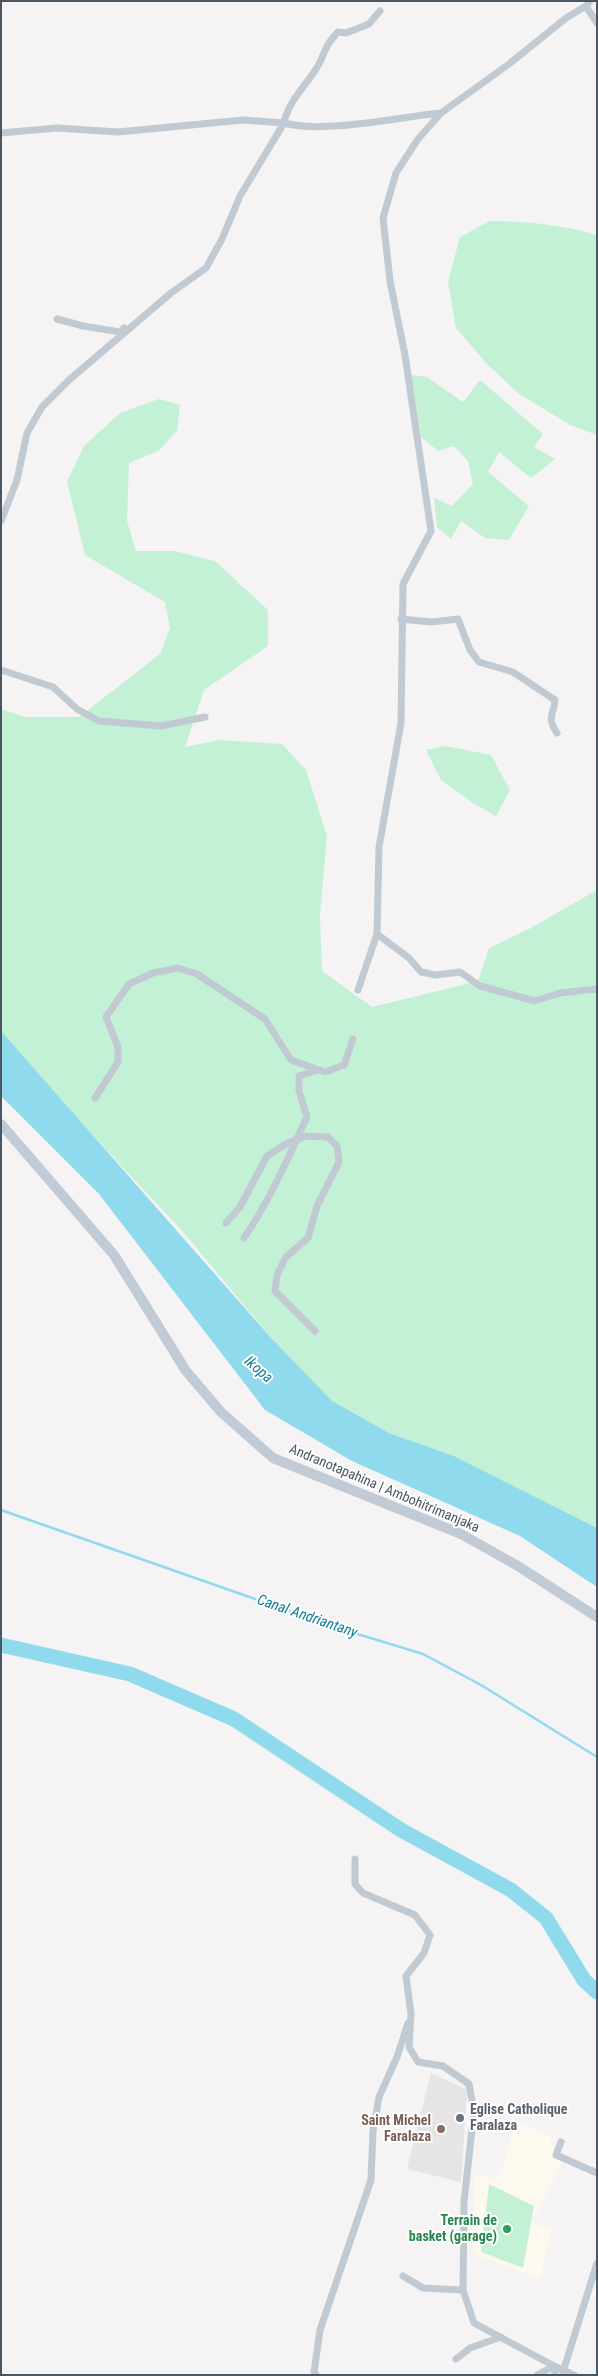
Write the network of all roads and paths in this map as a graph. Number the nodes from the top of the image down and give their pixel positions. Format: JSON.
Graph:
{"nodes":[{"id":1,"x":588,"y":4,"type":"edge"},
{"id":2,"x":380,"y":11,"type":"dead end"},
{"id":3,"x":597,"y":23,"type":"edge"},
{"id":4,"x":441,"y":113,"type":"junction"},
{"id":5,"x":284,"y":123,"type":"junction"},
{"id":6,"x":1,"y":133,"type":"edge"},
{"id":7,"x":222,"y":239,"type":"junction"},
{"id":8,"x":57,"y":319,"type":"dead end"},
{"id":9,"x":1,"y":521,"type":"edge"},
{"id":10,"x":401,"y":620,"type":"junction"},
{"id":11,"x":1,"y":670,"type":"edge"},
{"id":12,"x":205,"y":717,"type":"dead end"},
{"id":13,"x":557,"y":733,"type":"dead end"},
{"id":14,"x":377,"y":934,"type":"junction"},
{"id":15,"x":597,"y":989,"type":"edge"},
{"id":16,"x":358,"y":990,"type":"dead end"},
{"id":17,"x":353,"y":1039,"type":"dead end"},
{"id":18,"x":319,"y":1070,"type":"junction"},
{"id":19,"x":95,"y":1098,"type":"dead end"},
{"id":20,"x":1,"y":1124,"type":"edge"},
{"id":21,"x":297,"y":1140,"type":"junction"},
{"id":22,"x":226,"y":1223,"type":"dead end"},
{"id":23,"x":244,"y":1238,"type":"dead end"},
{"id":24,"x":315,"y":1331,"type":"dead end"},
{"id":25,"x":597,"y":1617,"type":"edge"},
{"id":26,"x":355,"y":1859,"type":"dead end"},
{"id":27,"x":410,"y":2014,"type":"junction"},
{"id":28,"x":561,"y":2142,"type":"dead end"},
{"id":29,"x":597,"y":2173,"type":"edge"},
{"id":30,"x":597,"y":2263,"type":"edge"},
{"id":31,"x":402,"y":2276,"type":"dead end"},
{"id":32,"x":463,"y":2290,"type":"junction"},
{"id":33,"x":501,"y":2337,"type":"junction"},
{"id":34,"x":456,"y":2359,"type":"dead end"},
{"id":35,"x":554,"y":2366,"type":"junction"},
{"id":36,"x":563,"y":2372,"type":"junction"},
{"id":37,"x":316,"y":2375,"type":"edge"},
{"id":38,"x":537,"y":2375,"type":"edge"},
{"id":39,"x":555,"y":2375,"type":"edge"},
{"id":40,"x":574,"y":2375,"type":"edge"}],
"edges":[{"from":1,"to":3,"type":"street"},
{"from":1,"to":4,"type":"street"},
{"from":2,"to":5,"type":"street"},
{"from":4,"to":5,"type":"street"},
{"from":4,"to":10,"type":"street"},
{"from":5,"to":6,"type":"street"},
{"from":5,"to":7,"type":"street"},
{"from":7,"to":8,"type":"street"},
{"from":7,"to":9,"type":"street"},
{"from":10,"to":13,"type":"street"},
{"from":10,"to":14,"type":"street"},
{"from":11,"to":12,"type":"street"},
{"from":14,"to":15,"type":"street"},
{"from":14,"to":16,"type":"street"},
{"from":17,"to":18,"type":"street"},
{"from":18,"to":19,"type":"street"},
{"from":18,"to":21,"type":"street"},
{"from":20,"to":25,"type":"main road","name":"Andranotapahina | Ambohitrimanjaka"},
{"from":21,"to":22,"type":"street"},
{"from":21,"to":23,"type":"street"},
{"from":21,"to":24,"type":"street"},
{"from":26,"to":27,"type":"street"},
{"from":27,"to":32,"type":"street"},
{"from":27,"to":37,"type":"street"},
{"from":28,"to":29,"type":"street"},
{"from":30,"to":36,"type":"street"},
{"from":31,"to":32,"type":"street"},
{"from":32,"to":33,"type":"street"},
{"from":33,"to":34,"type":"street"},
{"from":33,"to":35,"type":"street"},
{"from":35,"to":36,"type":"street"},
{"from":35,"to":38,"type":"street"},
{"from":35,"to":39,"type":"street"},
{"from":36,"to":40,"type":"street"}]}
